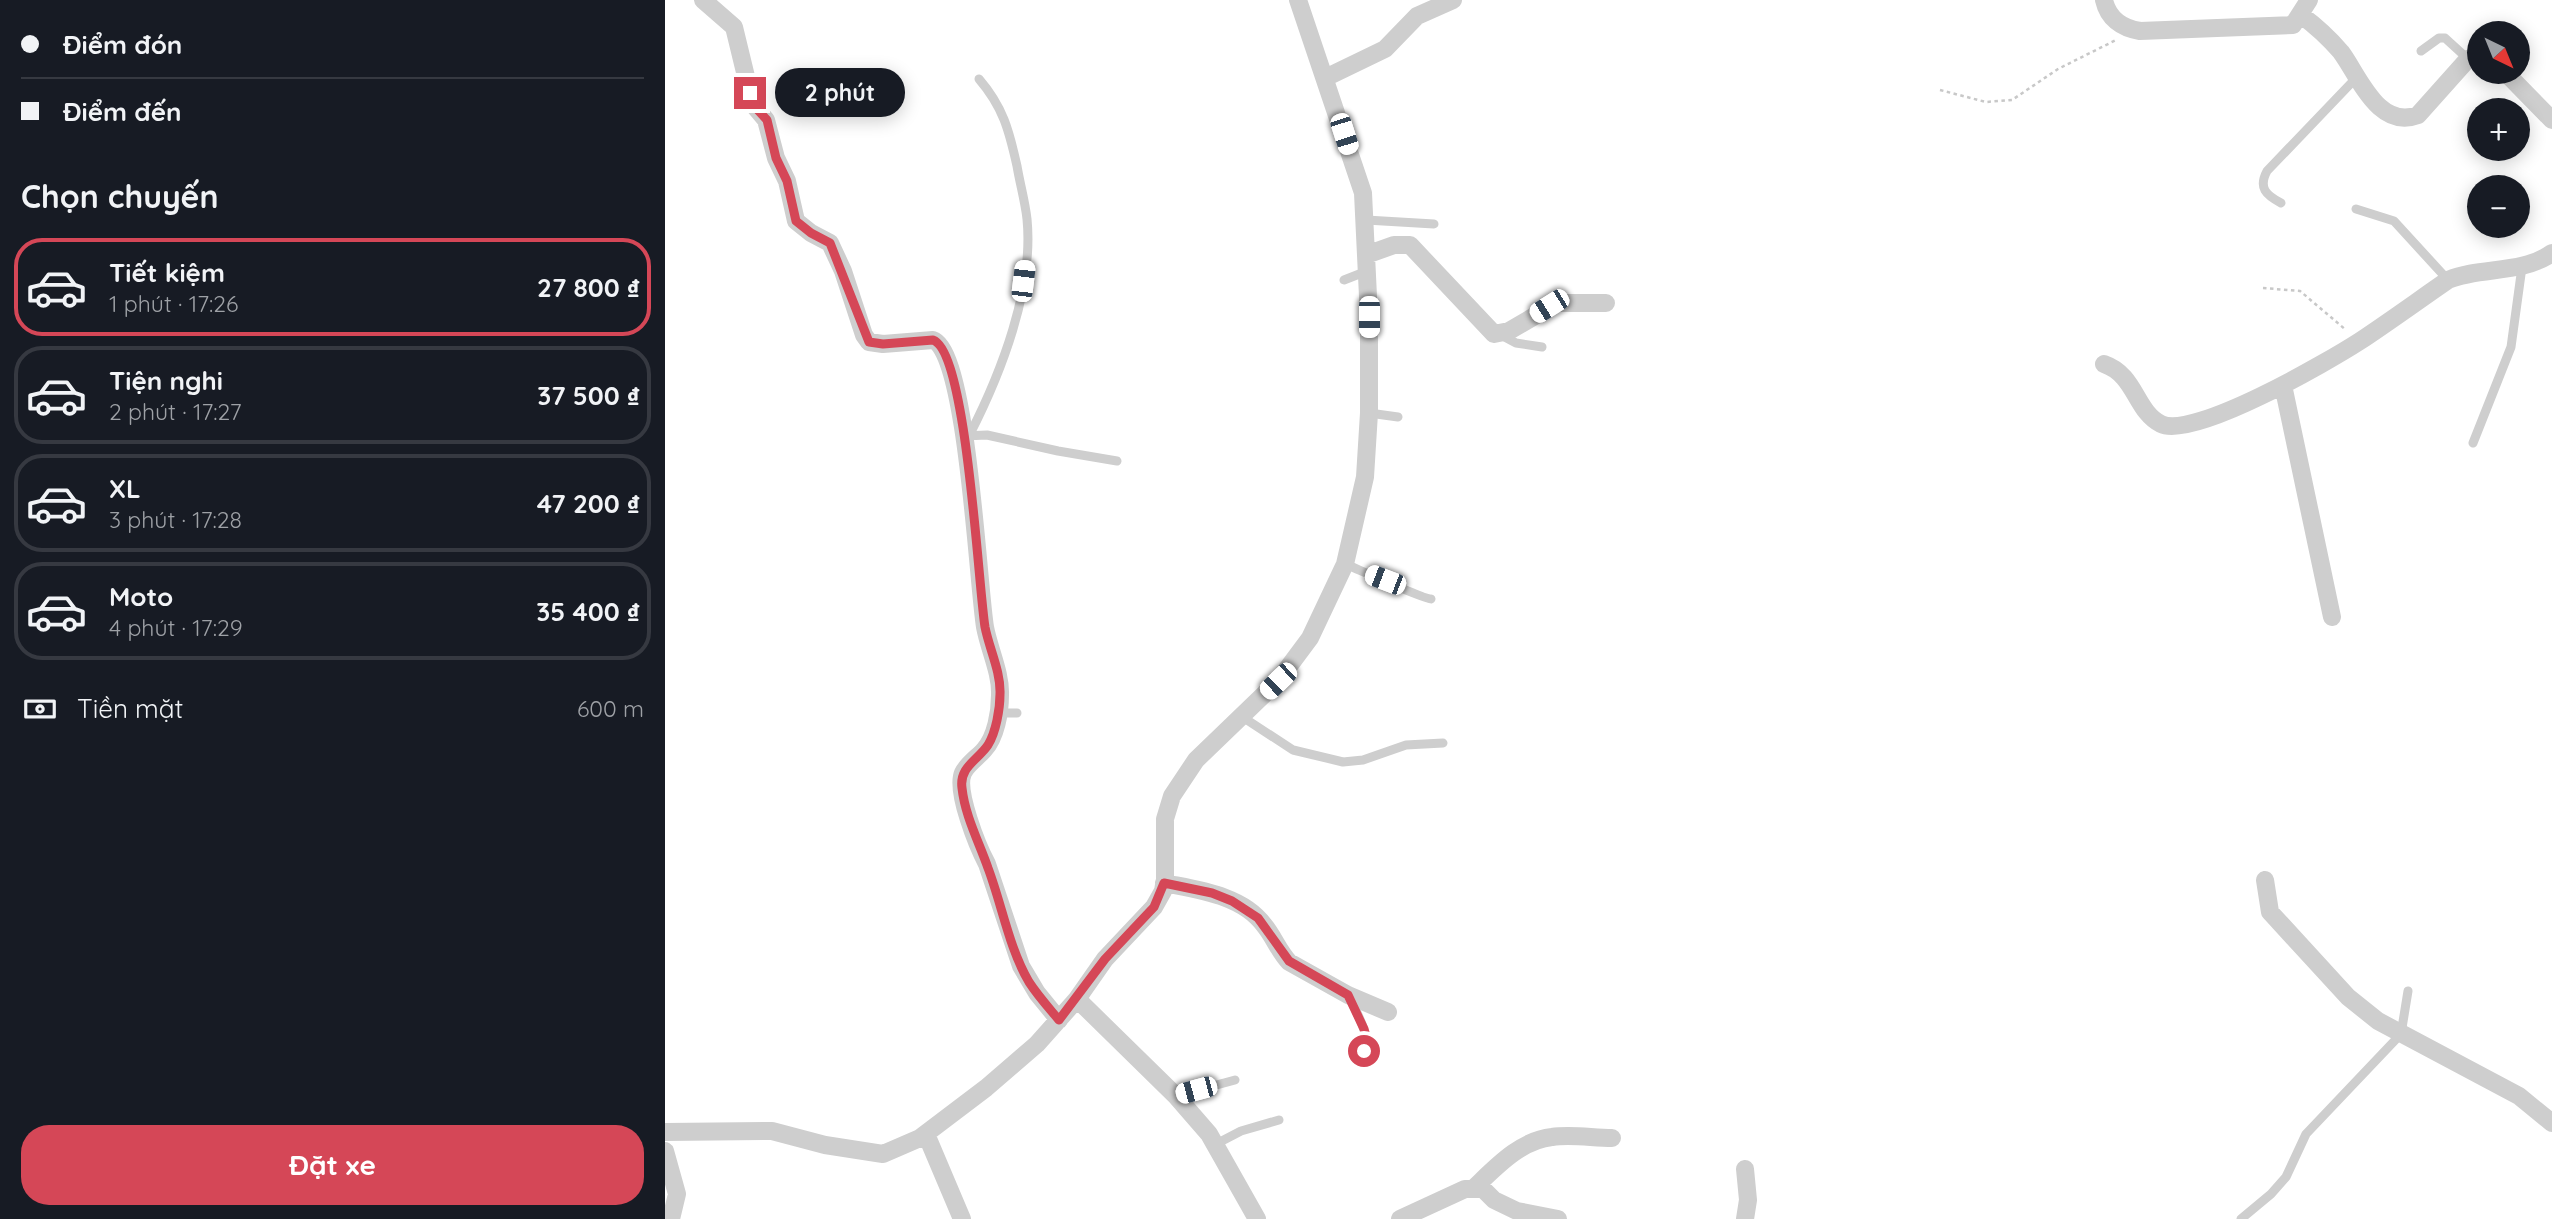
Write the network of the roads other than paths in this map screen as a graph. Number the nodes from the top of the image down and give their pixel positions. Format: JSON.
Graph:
{"nodes":[{"id":1,"x":703,"y":0,"type":"edge"},
{"id":2,"x":1298,"y":0,"type":"edge"},
{"id":3,"x":1453,"y":0,"type":"edge"},
{"id":4,"x":2104,"y":0,"type":"edge"},
{"id":5,"x":2305,"y":8,"type":"edge"},
{"id":6,"x":2421,"y":51,"type":"dead end"},
{"id":7,"x":2467,"y":52,"type":"edge"},
{"id":8,"x":2467,"y":64,"type":"edge"},
{"id":9,"x":1325,"y":78,"type":"junction"},
{"id":10,"x":2357,"y":78,"type":"junction"},
{"id":11,"x":979,"y":79,"type":"dead end"},
{"id":12,"x":2517,"y":84,"type":"edge"},
{"id":13,"x":2552,"y":120,"type":"edge"},
{"id":14,"x":2281,"y":203,"type":"dead end"},
{"id":15,"x":2356,"y":209,"type":"dead end"},
{"id":16,"x":1366,"y":220,"type":"junction"},
{"id":17,"x":1434,"y":224,"type":"dead end"},
{"id":18,"x":2552,"y":253,"type":"edge"},
{"id":19,"x":1366,"y":263,"type":"junction"},
{"id":20,"x":2522,"y":267,"type":"junction"},
{"id":21,"x":1344,"y":280,"type":"dead end"},
{"id":22,"x":2448,"y":280,"type":"junction"},
{"id":23,"x":1606,"y":303,"type":"dead end"},
{"id":24,"x":1499,"y":334,"type":"junction"},
{"id":25,"x":1542,"y":347,"type":"dead end"},
{"id":26,"x":2104,"y":364,"type":"dead end"},
{"id":27,"x":2283,"y":384,"type":"junction"},
{"id":28,"x":1369,"y":413,"type":"junction"},
{"id":29,"x":1398,"y":417,"type":"dead end"},
{"id":30,"x":966,"y":435,"type":"junction"},
{"id":31,"x":2473,"y":443,"type":"dead end"},
{"id":32,"x":1117,"y":461,"type":"dead end"},
{"id":33,"x":1345,"y":564,"type":"junction"},
{"id":34,"x":1431,"y":599,"type":"dead end"},
{"id":35,"x":2332,"y":617,"type":"dead end"},
{"id":36,"x":998,"y":713,"type":"junction"},
{"id":37,"x":1017,"y":713,"type":"dead end"},
{"id":38,"x":1241,"y":716,"type":"junction"},
{"id":39,"x":1443,"y":744,"type":"dead end"},
{"id":40,"x":2265,"y":880,"type":"dead end"},
{"id":41,"x":1164,"y":883,"type":"junction"},
{"id":42,"x":2408,"y":991,"type":"dead end"},
{"id":43,"x":1348,"y":995,"type":"junction"},
{"id":44,"x":1077,"y":999,"type":"junction"},
{"id":45,"x":1388,"y":1012,"type":"dead end"},
{"id":46,"x":1059,"y":1020,"type":"junction"},
{"id":47,"x":2401,"y":1034,"type":"junction"},
{"id":48,"x":1357,"y":1062,"type":"dead end"},
{"id":49,"x":1235,"y":1080,"type":"dead end"},
{"id":50,"x":1176,"y":1096,"type":"junction"},
{"id":51,"x":1279,"y":1120,"type":"dead end"},
{"id":52,"x":2552,"y":1123,"type":"edge"},
{"id":53,"x":665,"y":1132,"type":"edge"},
{"id":54,"x":926,"y":1134,"type":"junction"},
{"id":55,"x":1612,"y":1138,"type":"dead end"},
{"id":56,"x":1216,"y":1144,"type":"junction"},
{"id":57,"x":665,"y":1151,"type":"edge"},
{"id":58,"x":1745,"y":1169,"type":"dead end"},
{"id":59,"x":1475,"y":1187,"type":"junction"},
{"id":60,"x":671,"y":1219,"type":"edge"},
{"id":61,"x":962,"y":1219,"type":"edge"},
{"id":62,"x":1257,"y":1219,"type":"edge"},
{"id":63,"x":1400,"y":1219,"type":"edge"},
{"id":64,"x":1558,"y":1219,"type":"edge"},
{"id":65,"x":1745,"y":1219,"type":"edge"},
{"id":66,"x":2241,"y":1219,"type":"edge"}],
"edges":[{"from":1,"to":30,"type":"street"},
{"from":2,"to":9,"type":"street"},
{"from":3,"to":9,"type":"street"},
{"from":4,"to":5,"type":"street"},
{"from":5,"to":10,"type":"street"},
{"from":6,"to":7,"type":"lane"},
{"from":8,"to":10,"type":"street"},
{"from":9,"to":16,"type":"street"},
{"from":10,"to":14,"type":"lane"},
{"from":11,"to":30,"type":"lane"},
{"from":12,"to":13,"type":"street"},
{"from":15,"to":22,"type":"lane"},
{"from":16,"to":17,"type":"lane"},
{"from":16,"to":19,"type":"street"},
{"from":18,"to":20,"type":"street"},
{"from":19,"to":21,"type":"lane"},
{"from":19,"to":24,"type":"street"},
{"from":19,"to":28,"type":"street"},
{"from":20,"to":22,"type":"street"},
{"from":20,"to":31,"type":"lane"},
{"from":22,"to":27,"type":"street"},
{"from":23,"to":24,"type":"street"},
{"from":24,"to":25,"type":"lane"},
{"from":26,"to":27,"type":"street"},
{"from":27,"to":35,"type":"street"},
{"from":28,"to":29,"type":"lane"},
{"from":28,"to":33,"type":"street"},
{"from":30,"to":32,"type":"lane"},
{"from":30,"to":36,"type":"street"},
{"from":33,"to":34,"type":"lane"},
{"from":33,"to":38,"type":"street"},
{"from":36,"to":37,"type":"lane"},
{"from":36,"to":46,"type":"street"},
{"from":38,"to":39,"type":"lane"},
{"from":38,"to":41,"type":"street"},
{"from":40,"to":47,"type":"street"},
{"from":41,"to":43,"type":"street"},
{"from":41,"to":44,"type":"street"},
{"from":42,"to":47,"type":"lane"},
{"from":43,"to":45,"type":"street"},
{"from":43,"to":48,"type":"lane"},
{"from":44,"to":46,"type":"street"},
{"from":44,"to":50,"type":"street"},
{"from":46,"to":54,"type":"street"},
{"from":47,"to":52,"type":"street"},
{"from":47,"to":66,"type":"lane"},
{"from":49,"to":50,"type":"lane"},
{"from":50,"to":56,"type":"street"},
{"from":51,"to":56,"type":"lane"},
{"from":53,"to":54,"type":"street"},
{"from":54,"to":61,"type":"street"},
{"from":55,"to":59,"type":"street"},
{"from":56,"to":62,"type":"street"},
{"from":57,"to":60,"type":"street"},
{"from":58,"to":65,"type":"street"},
{"from":59,"to":63,"type":"street"},
{"from":59,"to":64,"type":"street"}]}
